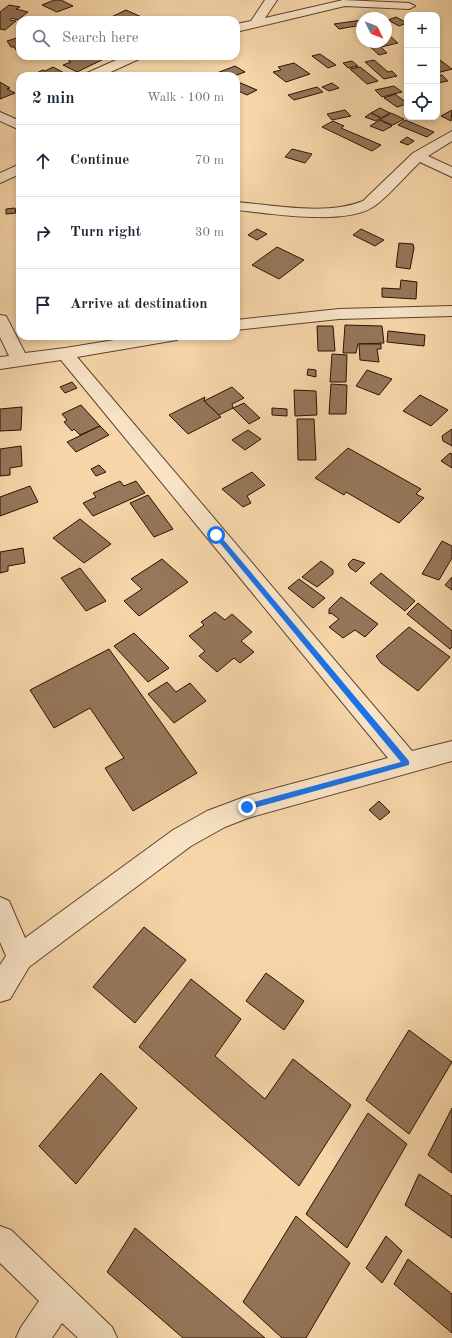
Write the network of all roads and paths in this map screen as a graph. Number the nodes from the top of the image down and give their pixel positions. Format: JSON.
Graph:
{"nodes":[{"id":1,"x":271,"y":0,"type":"edge"},
{"id":2,"x":358,"y":0,"type":"edge"},
{"id":3,"x":346,"y":3,"type":"junction"},
{"id":4,"x":323,"y":4,"type":"edge"},
{"id":5,"x":409,"y":6,"type":"dead end"},
{"id":6,"x":254,"y":24,"type":"junction"},
{"id":7,"x":240,"y":27,"type":"edge"},
{"id":8,"x":126,"y":60,"type":"edge"},
{"id":9,"x":101,"y":72,"type":"edge"},
{"id":10,"x":16,"y":110,"type":"edge"},
{"id":11,"x":1,"y":116,"type":"edge"},
{"id":12,"x":16,"y":124,"type":"edge"},
{"id":13,"x":452,"y":135,"type":"edge"},
{"id":14,"x":418,"y":156,"type":"junction"},
{"id":15,"x":16,"y":170,"type":"edge"},
{"id":16,"x":452,"y":173,"type":"edge"},
{"id":17,"x":0,"y":179,"type":"edge"},
{"id":18,"x":16,"y":182,"type":"edge"},
{"id":19,"x":0,"y":185,"type":"edge"},
{"id":20,"x":240,"y":206,"type":"edge"},
{"id":21,"x":452,"y":311,"type":"edge"},
{"id":22,"x":0,"y":320,"type":"edge"},
{"id":23,"x":240,"y":325,"type":"edge"},
{"id":24,"x":147,"y":340,"type":"edge"},
{"id":25,"x":65,"y":354,"type":"junction"},
{"id":26,"x":19,"y":359,"type":"junction"},
{"id":27,"x":0,"y":363,"type":"edge"},
{"id":28,"x":452,"y":751,"type":"edge"},
{"id":29,"x":407,"y":763,"type":"junction"},
{"id":30,"x":0,"y":910,"type":"edge"},
{"id":31,"x":20,"y":958,"type":"junction"},
{"id":32,"x":0,"y":989,"type":"edge"},
{"id":33,"x":0,"y":1241,"type":"edge"},
{"id":34,"x":61,"y":1298,"type":"junction"},
{"id":35,"x":32,"y":1338,"type":"edge"},
{"id":36,"x":101,"y":1338,"type":"edge"}],
"edges":[{"from":1,"to":6,"type":"street"},
{"from":2,"to":3,"type":"street"},
{"from":3,"to":4,"type":"street"},
{"from":3,"to":5,"type":"street"},
{"from":4,"to":6,"type":"street"},
{"from":6,"to":7,"type":"street"},
{"from":8,"to":9,"type":"street"},
{"from":10,"to":11,"type":"street"},
{"from":11,"to":12,"type":"street"},
{"from":13,"to":14,"type":"street"},
{"from":14,"to":16,"type":"street"},
{"from":14,"to":20,"type":"street"},
{"from":15,"to":17,"type":"street"},
{"from":18,"to":19,"type":"street"},
{"from":21,"to":23,"type":"street"},
{"from":22,"to":26,"type":"street"},
{"from":24,"to":25,"type":"street"},
{"from":25,"to":26,"type":"street"},
{"from":25,"to":29,"type":"street"},
{"from":26,"to":27,"type":"street"},
{"from":28,"to":29,"type":"street"},
{"from":29,"to":31,"type":"street"},
{"from":30,"to":31,"type":"street"},
{"from":31,"to":32,"type":"street"},
{"from":33,"to":34,"type":"street"},
{"from":34,"to":35,"type":"street"},
{"from":34,"to":36,"type":"street"}]}
